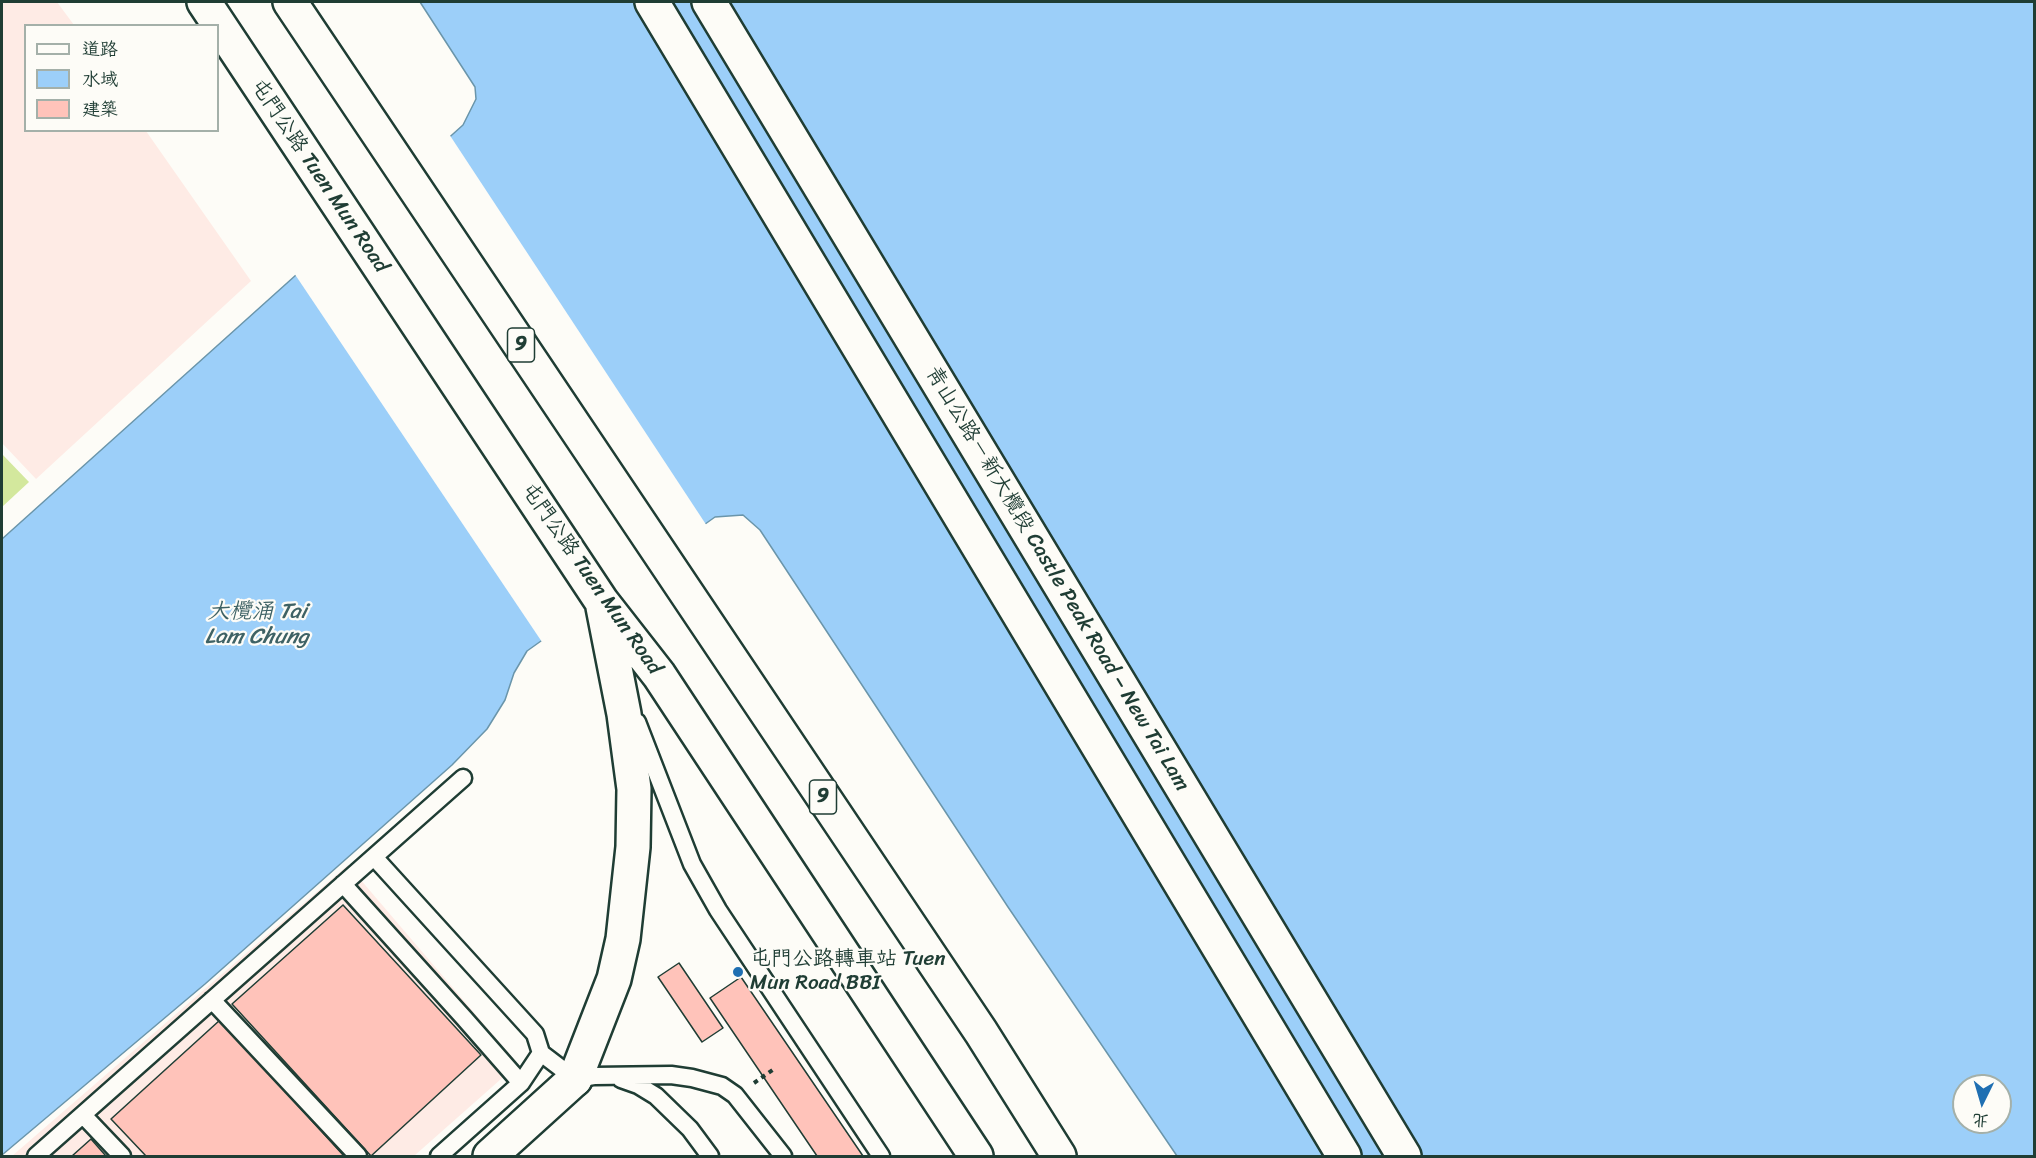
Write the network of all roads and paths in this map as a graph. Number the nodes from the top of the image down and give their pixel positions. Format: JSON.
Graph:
{"nodes":[{"id":1,"x":204,"y":2,"type":"edge"},
{"id":2,"x":290,"y":2,"type":"edge"},
{"id":3,"x":652,"y":2,"type":"edge"},
{"id":4,"x":709,"y":2,"type":"edge"},
{"id":5,"x":219,"y":24,"type":"edge"},
{"id":6,"x":219,"y":25,"type":"edge"},
{"id":7,"x":602,"y":602,"type":"junction"},
{"id":8,"x":614,"y":662,"type":"junction"},
{"id":9,"x":463,"y":778,"type":"dead end"},
{"id":10,"x":374,"y":857,"type":"junction"},
{"id":11,"x":343,"y":884,"type":"junction"},
{"id":12,"x":212,"y":1000,"type":"junction"},
{"id":13,"x":541,"y":1053,"type":"junction"},
{"id":14,"x":615,"y":1076,"type":"junction"},
{"id":15,"x":575,"y":1079,"type":"junction"},
{"id":16,"x":520,"y":1083,"type":"junction"},
{"id":17,"x":83,"y":1115,"type":"junction"},
{"id":18,"x":36,"y":1156,"type":"edge"},
{"id":19,"x":122,"y":1156,"type":"edge"},
{"id":20,"x":358,"y":1156,"type":"edge"},
{"id":21,"x":439,"y":1156,"type":"edge"},
{"id":22,"x":490,"y":1156,"type":"edge"},
{"id":23,"x":711,"y":1156,"type":"edge"},
{"id":24,"x":783,"y":1156,"type":"edge"},
{"id":25,"x":880,"y":1156,"type":"edge"},
{"id":26,"x":976,"y":1156,"type":"edge"},
{"id":27,"x":1059,"y":1156,"type":"edge"},
{"id":28,"x":1344,"y":1156,"type":"edge"},
{"id":29,"x":1404,"y":1156,"type":"edge"}],
"edges":[{"from":1,"to":5,"type":"main road","name":"屯門公路 Tuen Mun Road"},
{"from":2,"to":27,"type":"main road","number":"9"},
{"from":3,"to":28,"type":"main road"},
{"from":4,"to":29,"type":"main road","name":"青山公路－新大欖段 Castle Peak Road – New Tai Lam"},
{"from":6,"to":7,"type":"main road","name":"屯門公路 Tuen Mun Road"},
{"from":7,"to":8,"type":"main road"},
{"from":7,"to":26,"type":"main road","name":"屯門公路 Tuen Mun Road"},
{"from":8,"to":15,"type":"main road"},
{"from":8,"to":25,"type":"lane"},
{"from":9,"to":10,"type":"lane"},
{"from":10,"to":11,"type":"lane"},
{"from":10,"to":13,"type":"lane"},
{"from":11,"to":12,"type":"lane"},
{"from":11,"to":16,"type":"lane"},
{"from":12,"to":17,"type":"lane"},
{"from":12,"to":20,"type":"lane"},
{"from":13,"to":15,"type":"lane"},
{"from":13,"to":16,"type":"lane"},
{"from":14,"to":15,"type":"lane"},
{"from":14,"to":23,"type":"lane"},
{"from":14,"to":24,"type":"lane"},
{"from":15,"to":22,"type":"main road"},
{"from":16,"to":21,"type":"lane"},
{"from":17,"to":18,"type":"lane"},
{"from":17,"to":19,"type":"lane"}]}
